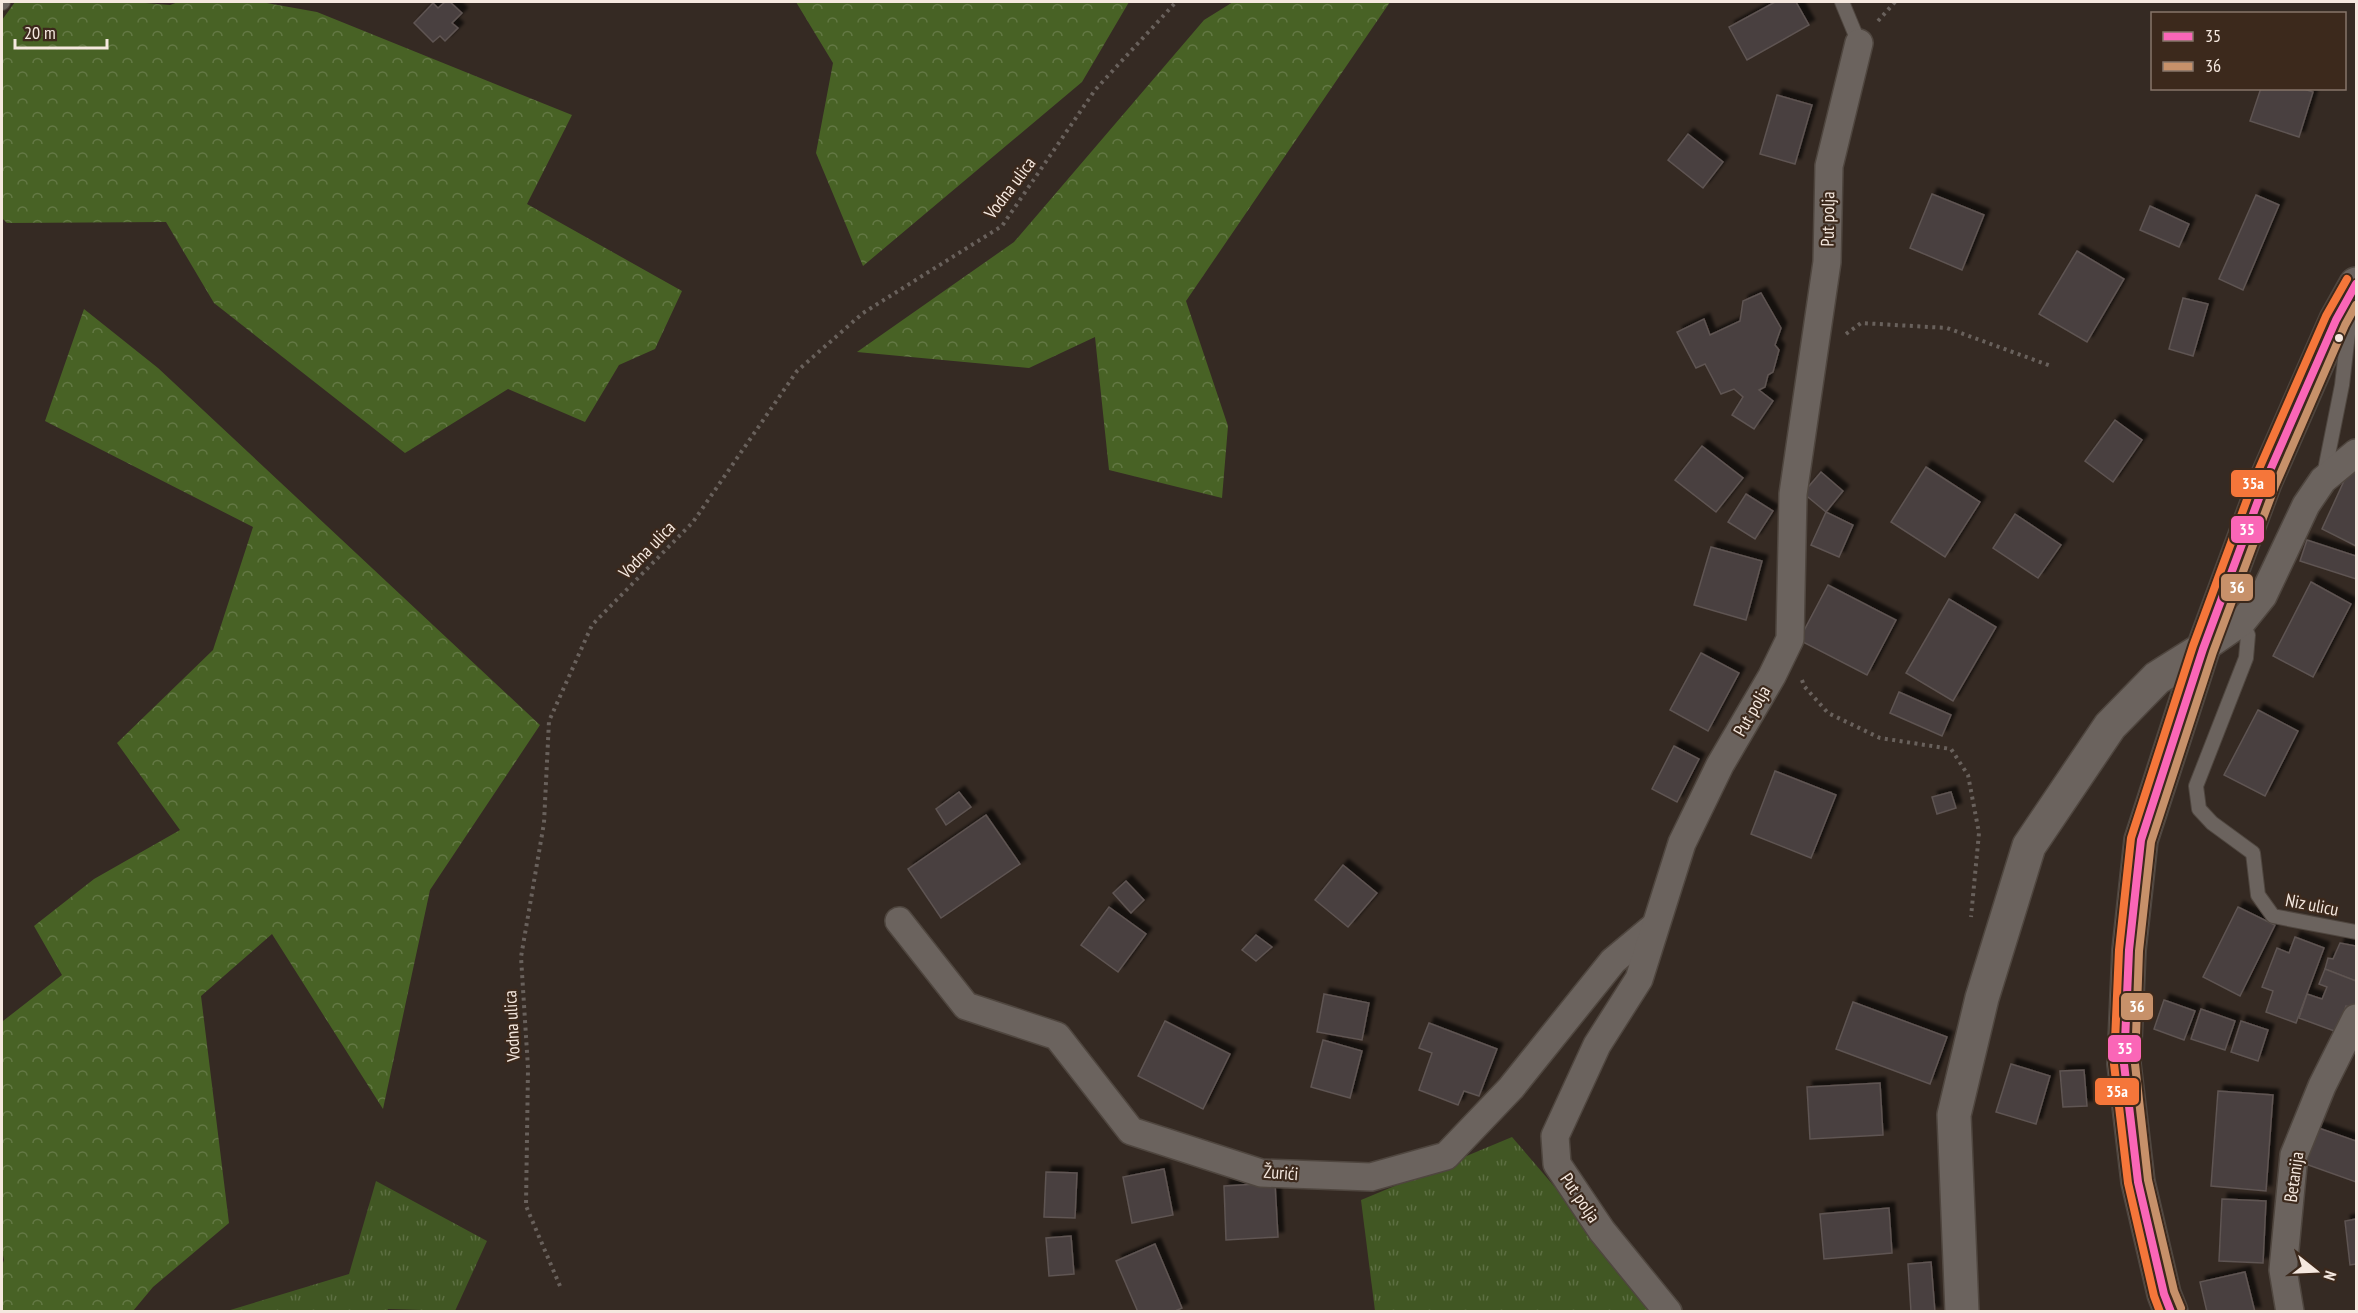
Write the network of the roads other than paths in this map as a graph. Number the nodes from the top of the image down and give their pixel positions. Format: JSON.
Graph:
{"nodes":[{"id":1,"x":1842,"y":2,"type":"edge"},
{"id":2,"x":1859,"y":43,"type":"joint"},
{"id":3,"x":2355,"y":287,"type":"edge"},
{"id":4,"x":2356,"y":453,"type":"edge"},
{"id":5,"x":2323,"y":480,"type":"junction"},
{"id":6,"x":2242,"y":622,"type":"junction"},
{"id":7,"x":2203,"y":649,"type":"junction"},
{"id":8,"x":899,"y":921,"type":"dead end"},
{"id":9,"x":1655,"y":926,"type":"junction"},
{"id":10,"x":2356,"y":932,"type":"edge"},
{"id":11,"x":2356,"y":1018,"type":"edge"},
{"id":12,"x":1668,"y":1311,"type":"edge"},
{"id":13,"x":1962,"y":1311,"type":"edge"},
{"id":14,"x":2171,"y":1311,"type":"edge"},
{"id":15,"x":2290,"y":1311,"type":"edge"}],
"edges":[{"from":1,"to":2,"type":"lane"},
{"from":2,"to":9,"type":"street","name":"Put polja"},
{"from":3,"to":5,"type":"lane"},
{"from":3,"to":7,"type":"main road"},
{"from":4,"to":5,"type":"street"},
{"from":5,"to":6,"type":"street"},
{"from":6,"to":7,"type":"street"},
{"from":6,"to":10,"type":"lane","name":"Niz ulicu"},
{"from":7,"to":13,"type":"main road"},
{"from":7,"to":14,"type":"main road"},
{"from":8,"to":9,"type":"street","name":"Žurići"},
{"from":9,"to":12,"type":"street","name":"Put polja"},
{"from":11,"to":15,"type":"street","name":"Betanija"}]}
